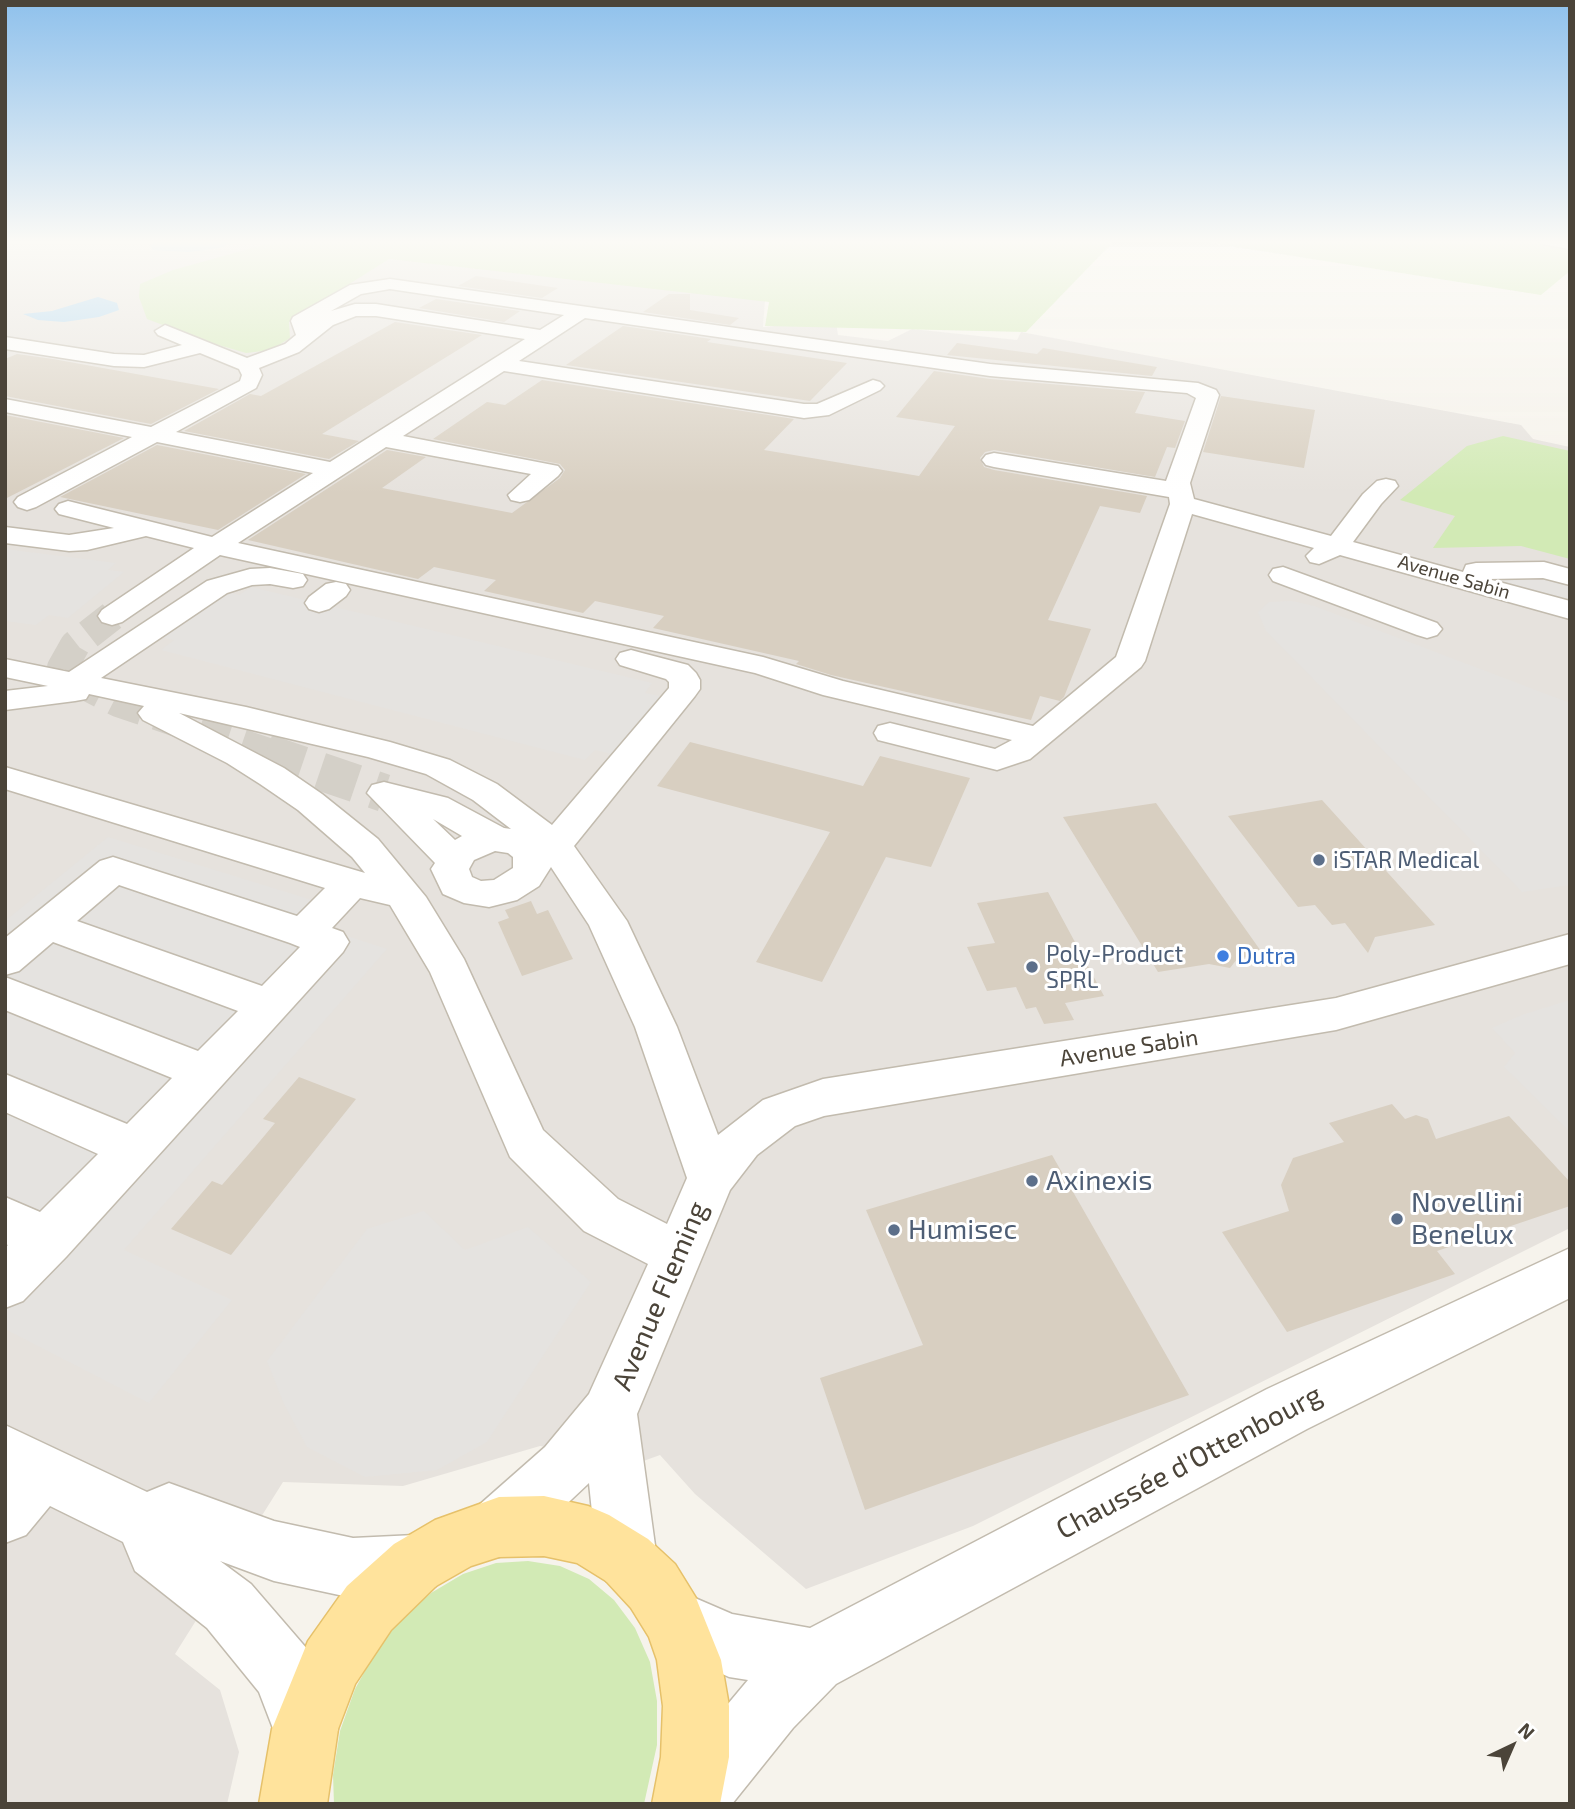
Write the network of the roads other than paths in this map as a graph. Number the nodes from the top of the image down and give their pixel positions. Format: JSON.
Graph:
{"nodes":[{"id":1,"x":302,"y":325,"type":"edge"},
{"id":2,"x":322,"y":325,"type":"edge"},
{"id":3,"x":471,"y":325,"type":"edge"},
{"id":4,"x":561,"y":325,"type":"edge"},
{"id":5,"x":676,"y":325,"type":"edge"},
{"id":6,"x":165,"y":331,"type":"dead end"},
{"id":7,"x":306,"y":337,"type":"junction"},
{"id":8,"x":543,"y":337,"type":"junction"},
{"id":9,"x":5,"y":343,"type":"edge"},
{"id":10,"x":202,"y":346,"type":"junction"},
{"id":11,"x":501,"y":363,"type":"junction"},
{"id":12,"x":247,"y":365,"type":"junction"},
{"id":13,"x":873,"y":387,"type":"dead end"},
{"id":14,"x":5,"y":405,"type":"edge"},
{"id":15,"x":155,"y":435,"type":"junction"},
{"id":16,"x":383,"y":439,"type":"junction"},
{"id":17,"x":994,"y":460,"type":"dead end"},
{"id":18,"x":334,"y":470,"type":"junction"},
{"id":19,"x":1386,"y":486,"type":"dead end"},
{"id":20,"x":520,"y":495,"type":"dead end"},
{"id":21,"x":1181,"y":498,"type":"junction"},
{"id":22,"x":27,"y":502,"type":"dead end"},
{"id":23,"x":68,"y":509,"type":"dead end"},
{"id":24,"x":149,"y":529,"type":"junction"},
{"id":25,"x":5,"y":535,"type":"edge"},
{"id":26,"x":217,"y":545,"type":"junction"},
{"id":27,"x":1338,"y":545,"type":"junction"},
{"id":28,"x":1436,"y":572,"type":"junction"},
{"id":29,"x":1570,"y":577,"type":"edge"},
{"id":30,"x":1570,"y":610,"type":"edge"},
{"id":31,"x":112,"y":616,"type":"tunnel mouth"},
{"id":32,"x":1427,"y":629,"type":"dead end"},
{"id":33,"x":5,"y":667,"type":"edge"},
{"id":34,"x":89,"y":685,"type":"junction"},
{"id":35,"x":5,"y":701,"type":"edge"},
{"id":36,"x":246,"y":718,"type":"junction"},
{"id":37,"x":890,"y":733,"type":"dead end"},
{"id":38,"x":1040,"y":737,"type":"junction"},
{"id":39,"x":212,"y":741,"type":"junction"},
{"id":40,"x":5,"y":778,"type":"edge"},
{"id":41,"x":526,"y":844,"type":"junction"},
{"id":42,"x":455,"y":873,"type":"junction"},
{"id":43,"x":352,"y":883,"type":"junction"},
{"id":44,"x":407,"y":901,"type":"junction"},
{"id":45,"x":47,"y":925,"type":"junction"},
{"id":46,"x":304,"y":933,"type":"junction"},
{"id":47,"x":1570,"y":949,"type":"edge"},
{"id":48,"x":5,"y":960,"type":"edge"},
{"id":49,"x":5,"y":993,"type":"edge"},
{"id":50,"x":268,"y":1005,"type":"junction"},
{"id":51,"x":205,"y":1072,"type":"junction"},
{"id":52,"x":5,"y":1092,"type":"edge"},
{"id":53,"x":135,"y":1149,"type":"junction"},
{"id":54,"x":711,"y":1178,"type":"junction"},
{"id":55,"x":5,"y":1219,"type":"edge"},
{"id":56,"x":48,"y":1241,"type":"junction"},
{"id":57,"x":677,"y":1254,"type":"junction"},
{"id":58,"x":1570,"y":1272,"type":"edge"},
{"id":59,"x":5,"y":1284,"type":"edge"},
{"id":60,"x":609,"y":1414,"type":"junction"},
{"id":61,"x":23,"y":1462,"type":"edge"},
{"id":62,"x":5,"y":1514,"type":"edge"},
{"id":63,"x":145,"y":1522,"type":"junction"},
{"id":64,"x":499,"y":1527,"type":"junction"},
{"id":65,"x":627,"y":1560,"type":"junction"},
{"id":66,"x":415,"y":1565,"type":"junction"},
{"id":67,"x":674,"y":1620,"type":"junction"},
{"id":68,"x":813,"y":1661,"type":"junction"},
{"id":69,"x":305,"y":1730,"type":"junction"},
{"id":70,"x":294,"y":1803,"type":"edge"},
{"id":71,"x":688,"y":1804,"type":"edge"}],
"edges":[{"from":1,"to":7,"type":"street"},
{"from":2,"to":7,"type":"street"},
{"from":3,"to":8,"type":"street"},
{"from":4,"to":8,"type":"street"},
{"from":5,"to":21,"type":"street"},
{"from":6,"to":10,"type":"street"},
{"from":7,"to":12,"type":"street"},
{"from":8,"to":11,"type":"street"},
{"from":9,"to":10,"type":"street"},
{"from":10,"to":12,"type":"street"},
{"from":11,"to":13,"type":"street"},
{"from":11,"to":16,"type":"street"},
{"from":12,"to":15,"type":"street"},
{"from":14,"to":15,"type":"street"},
{"from":15,"to":18,"type":"street"},
{"from":15,"to":22,"type":"street"},
{"from":16,"to":18,"type":"street"},
{"from":16,"to":20,"type":"street"},
{"from":17,"to":21,"type":"street","name":"Avenue Sabin"},
{"from":18,"to":26,"type":"street"},
{"from":19,"to":27,"type":"street"},
{"from":21,"to":27,"type":"street","name":"Avenue Sabin"},
{"from":21,"to":38,"type":"street"},
{"from":23,"to":24,"type":"street"},
{"from":24,"to":25,"type":"street"},
{"from":24,"to":26,"type":"street"},
{"from":26,"to":31,"type":"street"},
{"from":26,"to":38,"type":"street"},
{"from":27,"to":28,"type":"street","name":"Avenue Sabin"},
{"from":27,"to":32,"type":"street"},
{"from":28,"to":29,"type":"street"},
{"from":28,"to":30,"type":"street","name":"Avenue Sabin"},
{"from":33,"to":34,"type":"street"},
{"from":34,"to":35,"type":"street"},
{"from":34,"to":36,"type":"street"},
{"from":34,"to":39,"type":"street"},
{"from":34,"to":41,"type":"street"},
{"from":36,"to":39,"type":"street"},
{"from":36,"to":41,"type":"street"},
{"from":37,"to":38,"type":"street"},
{"from":39,"to":44,"type":"street"},
{"from":40,"to":43,"type":"street"},
{"from":41,"to":42,"type":"street"},
{"from":41,"to":42,"type":"street"},
{"from":41,"to":42,"type":"street"},
{"from":41,"to":54,"type":"street"},
{"from":42,"to":44,"type":"street"},
{"from":43,"to":44,"type":"street"},
{"from":43,"to":46,"type":"street"},
{"from":44,"to":57,"type":"street"},
{"from":45,"to":46,"type":"street"},
{"from":45,"to":48,"type":"street"},
{"from":45,"to":50,"type":"street"},
{"from":46,"to":50,"type":"street"},
{"from":47,"to":54,"type":"street","name":"Avenue Sabin"},
{"from":49,"to":51,"type":"street"},
{"from":50,"to":51,"type":"street"},
{"from":51,"to":53,"type":"street"},
{"from":52,"to":53,"type":"street"},
{"from":53,"to":56,"type":"street"},
{"from":54,"to":57,"type":"street","name":"Avenue Fleming"},
{"from":55,"to":56,"type":"street"},
{"from":56,"to":59,"type":"street"},
{"from":57,"to":60,"type":"street","name":"Avenue Fleming"},
{"from":58,"to":68,"type":"street","name":"Chaussée d'Ottenbourg"},
{"from":60,"to":64,"type":"street"},
{"from":60,"to":65,"type":"street"},
{"from":61,"to":62,"type":"street"},
{"from":61,"to":63,"type":"street"},
{"from":63,"to":66,"type":"street"},
{"from":63,"to":69,"type":"street"},
{"from":64,"to":65,"type":"main road","name":"Chaussée d'Ottenbourg"},
{"from":64,"to":66,"type":"main road","name":"Chaussée d'Ottenbourg"},
{"from":65,"to":67,"type":"main road","name":"Chaussée d'Ottenbourg"},
{"from":66,"to":69,"type":"main road","name":"Chaussée d'Ottenbourg"},
{"from":67,"to":68,"type":"street"},
{"from":67,"to":71,"type":"main road","name":"Chaussée d'Ottenbourg"},
{"from":68,"to":71,"type":"street","name":"Chaussée d'Ottenbourg"},
{"from":69,"to":70,"type":"main road","name":"Chaussée d'Ottenbourg"}]}
